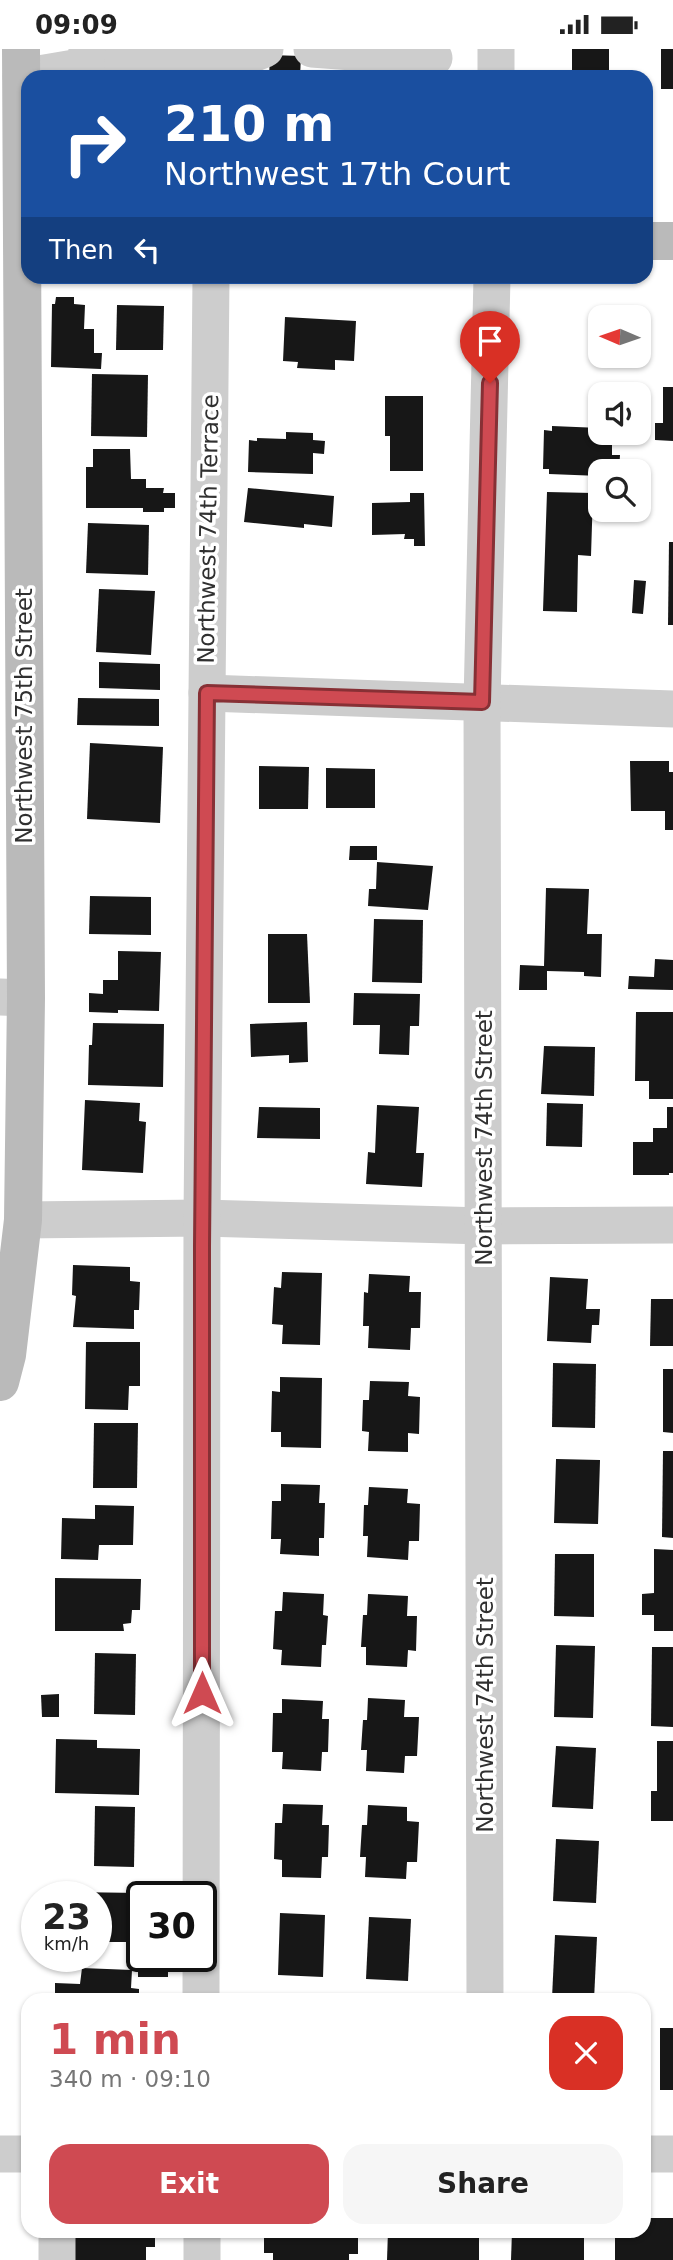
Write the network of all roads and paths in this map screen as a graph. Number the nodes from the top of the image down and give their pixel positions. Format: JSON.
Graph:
{"nodes":[{"id":1,"x":265,"y":49,"type":"edge"},
{"id":2,"x":312,"y":49,"type":"edge"},
{"id":3,"x":496,"y":49,"type":"edge"},
{"id":4,"x":86,"y":57,"type":"edge"},
{"id":5,"x":434,"y":58,"type":"dead end"},
{"id":6,"x":21,"y":63,"type":"edge"},
{"id":7,"x":496,"y":70,"type":"edge"},
{"id":8,"x":16,"y":228,"type":"edge"},
{"id":9,"x":653,"y":241,"type":"edge"},
{"id":10,"x":673,"y":241,"type":"edge"},
{"id":11,"x":211,"y":284,"type":"edge"},
{"id":12,"x":492,"y":284,"type":"edge"},
{"id":13,"x":207,"y":693,"type":"junction"},
{"id":14,"x":482,"y":702,"type":"junction"},
{"id":15,"x":673,"y":709,"type":"edge"},
{"id":16,"x":13,"y":997,"type":"edge"},
{"id":17,"x":202,"y":1218,"type":"junction"},
{"id":18,"x":23,"y":1220,"type":"junction"},
{"id":19,"x":673,"y":1225,"type":"edge"},
{"id":20,"x":484,"y":1226,"type":"junction"},
{"id":21,"x":0,"y":1382,"type":"edge"},
{"id":22,"x":201,"y":1993,"type":"edge"},
{"id":23,"x":485,"y":1993,"type":"edge"},
{"id":24,"x":0,"y":2154,"type":"edge"},
{"id":25,"x":21,"y":2154,"type":"edge"},
{"id":26,"x":651,"y":2154,"type":"edge"},
{"id":27,"x":673,"y":2154,"type":"edge"},
{"id":28,"x":57,"y":2238,"type":"edge"},
{"id":29,"x":202,"y":2238,"type":"edge"},
{"id":30,"x":57,"y":2260,"type":"edge"},
{"id":31,"x":202,"y":2260,"type":"edge"}],
"edges":[{"from":1,"to":4,"type":"street"},
{"from":2,"to":5,"type":"street"},
{"from":3,"to":7,"type":"street"},
{"from":4,"to":6,"type":"street"},
{"from":6,"to":8,"type":"street","name":"Northwest 75th Street"},
{"from":8,"to":16,"type":"street","name":"Northwest 75th Street"},
{"from":9,"to":10,"type":"street"},
{"from":11,"to":13,"type":"street","name":"Northwest 74th Terrace"},
{"from":12,"to":14,"type":"street","name":"Northwest 74th Street"},
{"from":13,"to":14,"type":"street"},
{"from":13,"to":17,"type":"street","name":"Northwest 74th Terrace"},
{"from":14,"to":15,"type":"street"},
{"from":14,"to":20,"type":"street","name":"Northwest 74th Street"},
{"from":16,"to":18,"type":"street","name":"Northwest 75th Street"},
{"from":17,"to":18,"type":"street"},
{"from":17,"to":20,"type":"street"},
{"from":17,"to":22,"type":"street","name":"Northwest 74th Terrace"},
{"from":18,"to":21,"type":"street","name":"Northwest 75th Street"},
{"from":19,"to":20,"type":"street"},
{"from":20,"to":23,"type":"street","name":"Northwest 74th Street"},
{"from":24,"to":25,"type":"street"},
{"from":26,"to":27,"type":"street"},
{"from":28,"to":30,"type":"street"},
{"from":29,"to":31,"type":"street"}]}
